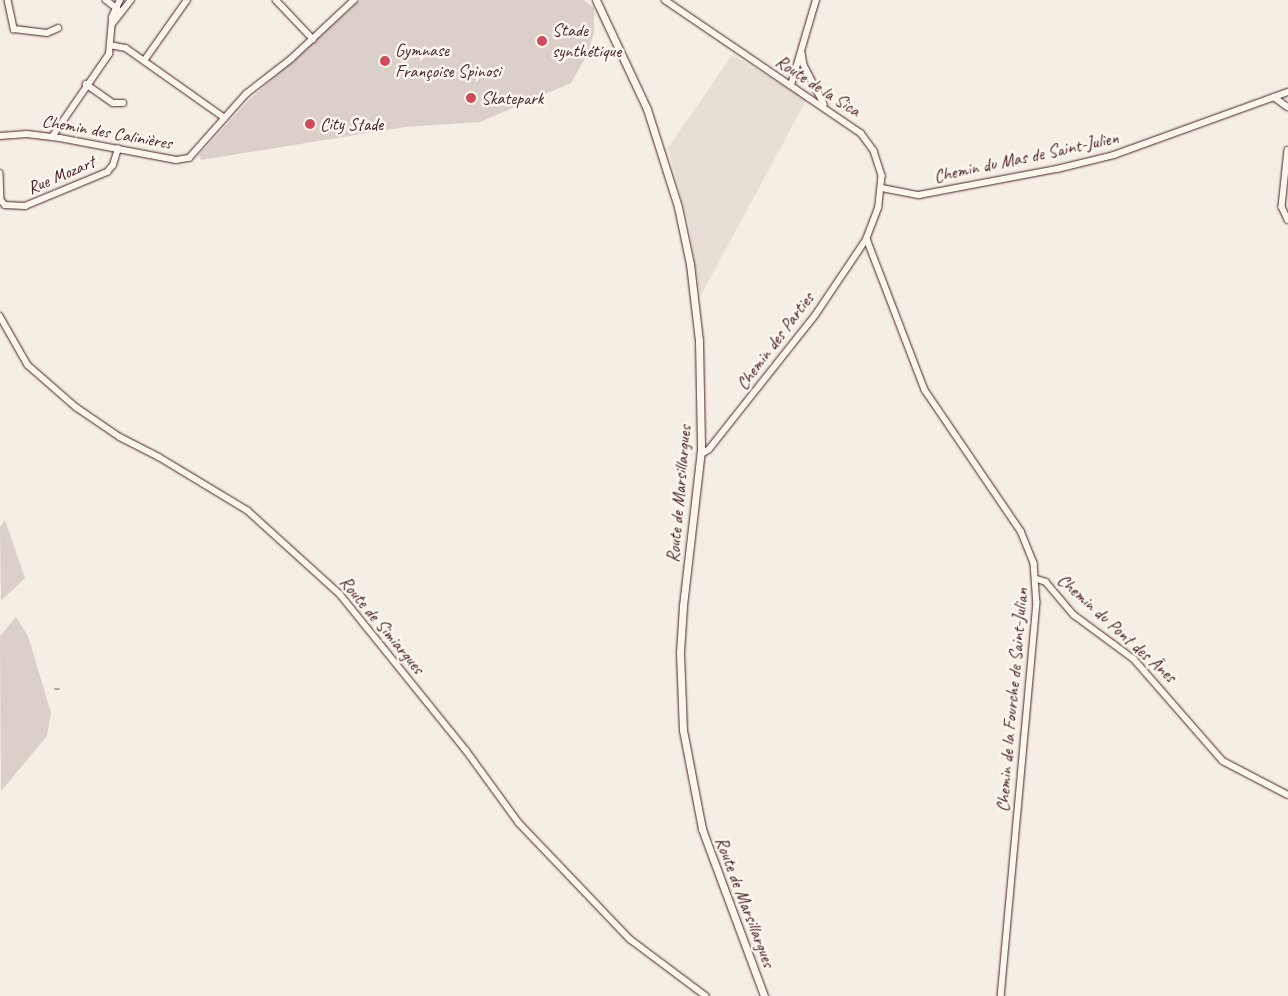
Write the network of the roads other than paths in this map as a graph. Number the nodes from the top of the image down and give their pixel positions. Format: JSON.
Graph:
{"nodes":[{"id":1,"x":8,"y":0,"type":"edge"},
{"id":2,"x":106,"y":0,"type":"edge"},
{"id":3,"x":120,"y":0,"type":"edge"},
{"id":4,"x":131,"y":0,"type":"edge"},
{"id":5,"x":187,"y":0,"type":"edge"},
{"id":6,"x":276,"y":0,"type":"edge"},
{"id":7,"x":354,"y":0,"type":"edge"},
{"id":8,"x":596,"y":0,"type":"edge"},
{"id":9,"x":665,"y":0,"type":"edge"},
{"id":10,"x":816,"y":0,"type":"edge"},
{"id":11,"x":115,"y":7,"type":"junction"},
{"id":12,"x":123,"y":12,"type":"junction"},
{"id":13,"x":113,"y":23,"type":"junction"},
{"id":14,"x":58,"y":28,"type":"dead end"},
{"id":15,"x":313,"y":39,"type":"junction"},
{"id":16,"x":110,"y":45,"type":"junction"},
{"id":17,"x":802,"y":51,"type":"junction"},
{"id":18,"x":144,"y":61,"type":"junction"},
{"id":19,"x":86,"y":84,"type":"junction"},
{"id":20,"x":791,"y":85,"type":"junction"},
{"id":21,"x":1288,"y":92,"type":"edge"},
{"id":22,"x":1274,"y":97,"type":"junction"},
{"id":23,"x":123,"y":103,"type":"dead end"},
{"id":24,"x":825,"y":106,"type":"junction"},
{"id":25,"x":1288,"y":107,"type":"edge"},
{"id":26,"x":226,"y":118,"type":"junction"},
{"id":27,"x":0,"y":136,"type":"edge"},
{"id":28,"x":52,"y":137,"type":"junction"},
{"id":29,"x":118,"y":149,"type":"junction"},
{"id":30,"x":1288,"y":150,"type":"edge"},
{"id":31,"x":0,"y":173,"type":"edge"},
{"id":32,"x":882,"y":188,"type":"junction"},
{"id":33,"x":1288,"y":220,"type":"edge"},
{"id":34,"x":867,"y":239,"type":"junction"},
{"id":35,"x":0,"y":316,"type":"edge"},
{"id":36,"x":701,"y":455,"type":"junction"},
{"id":37,"x":1037,"y":579,"type":"junction"},
{"id":38,"x":1288,"y":795,"type":"edge"},
{"id":39,"x":706,"y":996,"type":"edge"},
{"id":40,"x":764,"y":996,"type":"edge"},
{"id":41,"x":1001,"y":996,"type":"edge"}],
"edges":[{"from":1,"to":14,"type":"street"},
{"from":2,"to":11,"type":"street"},
{"from":3,"to":11,"type":"street"},
{"from":4,"to":12,"type":"street"},
{"from":5,"to":18,"type":"street"},
{"from":6,"to":15,"type":"street"},
{"from":7,"to":15,"type":"street","name":"Chemin des Calinières"},
{"from":8,"to":36,"type":"main road","name":"Route de Marsillargues"},
{"from":9,"to":20,"type":"street","name":"Route de la Sica"},
{"from":10,"to":17,"type":"street"},
{"from":11,"to":12,"type":"street"},
{"from":11,"to":13,"type":"street"},
{"from":12,"to":13,"type":"street"},
{"from":13,"to":16,"type":"street"},
{"from":15,"to":26,"type":"street","name":"Chemin des Calinières"},
{"from":16,"to":18,"type":"street"},
{"from":16,"to":19,"type":"street"},
{"from":17,"to":20,"type":"street"},
{"from":17,"to":24,"type":"street"},
{"from":18,"to":26,"type":"street"},
{"from":19,"to":23,"type":"street"},
{"from":19,"to":28,"type":"street"},
{"from":20,"to":24,"type":"street","name":"Route de la Sica"},
{"from":21,"to":22,"type":"street","name":"Chemin du Mas de Saint-Julien"},
{"from":22,"to":25,"type":"street"},
{"from":22,"to":32,"type":"street","name":"Chemin du Mas de Saint-Julien"},
{"from":24,"to":32,"type":"street","name":"Route de la Sica"},
{"from":26,"to":29,"type":"street","name":"Chemin des Calinières"},
{"from":27,"to":28,"type":"street","name":"Chemin des Calinières"},
{"from":28,"to":29,"type":"street","name":"Chemin des Calinières"},
{"from":29,"to":31,"type":"street","name":"Rue Mozart"},
{"from":30,"to":33,"type":"street"},
{"from":32,"to":34,"type":"street","name":"Route de la Sica"},
{"from":34,"to":36,"type":"street","name":"Chemin des Parties"},
{"from":34,"to":37,"type":"street","name":"Chemin de la Fourche de Saint-Julian"},
{"from":35,"to":39,"type":"street","name":"Route de Simiargues"},
{"from":36,"to":40,"type":"main road","name":"Route de Marsillargues"},
{"from":37,"to":38,"type":"street","name":"Chemin du Pont des Ânes"},
{"from":37,"to":41,"type":"street","name":"Chemin de la Fourche de Saint-Julian"}]}
